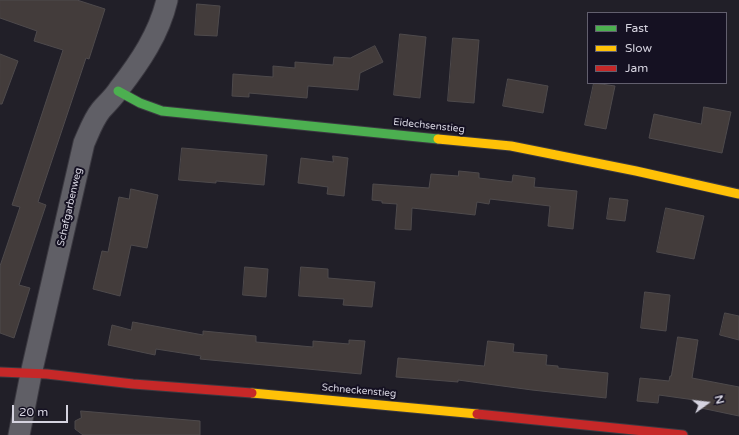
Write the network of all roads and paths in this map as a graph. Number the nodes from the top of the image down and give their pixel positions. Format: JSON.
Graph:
{"nodes":[{"id":1,"x":167,"y":0,"type":"edge"},
{"id":2,"x":118,"y":91,"type":"junction"},
{"id":3,"x":739,"y":194,"type":"edge"},
{"id":4,"x":0,"y":372,"type":"edge"},
{"id":5,"x":31,"y":374,"type":"junction"},
{"id":6,"x":20,"y":435,"type":"edge"},
{"id":7,"x":683,"y":435,"type":"edge"}],
"edges":[{"from":1,"to":2,"type":"street","name":"Schafgarbenweg"},
{"from":2,"to":3,"type":"street","name":"Eidechsenstieg"},
{"from":2,"to":5,"type":"street","name":"Schafgarbenweg"},
{"from":4,"to":5,"type":"street","name":"Schneckenstieg"},
{"from":5,"to":6,"type":"street","name":"Schafgarbenweg"},
{"from":5,"to":7,"type":"street","name":"Schneckenstieg"}]}
